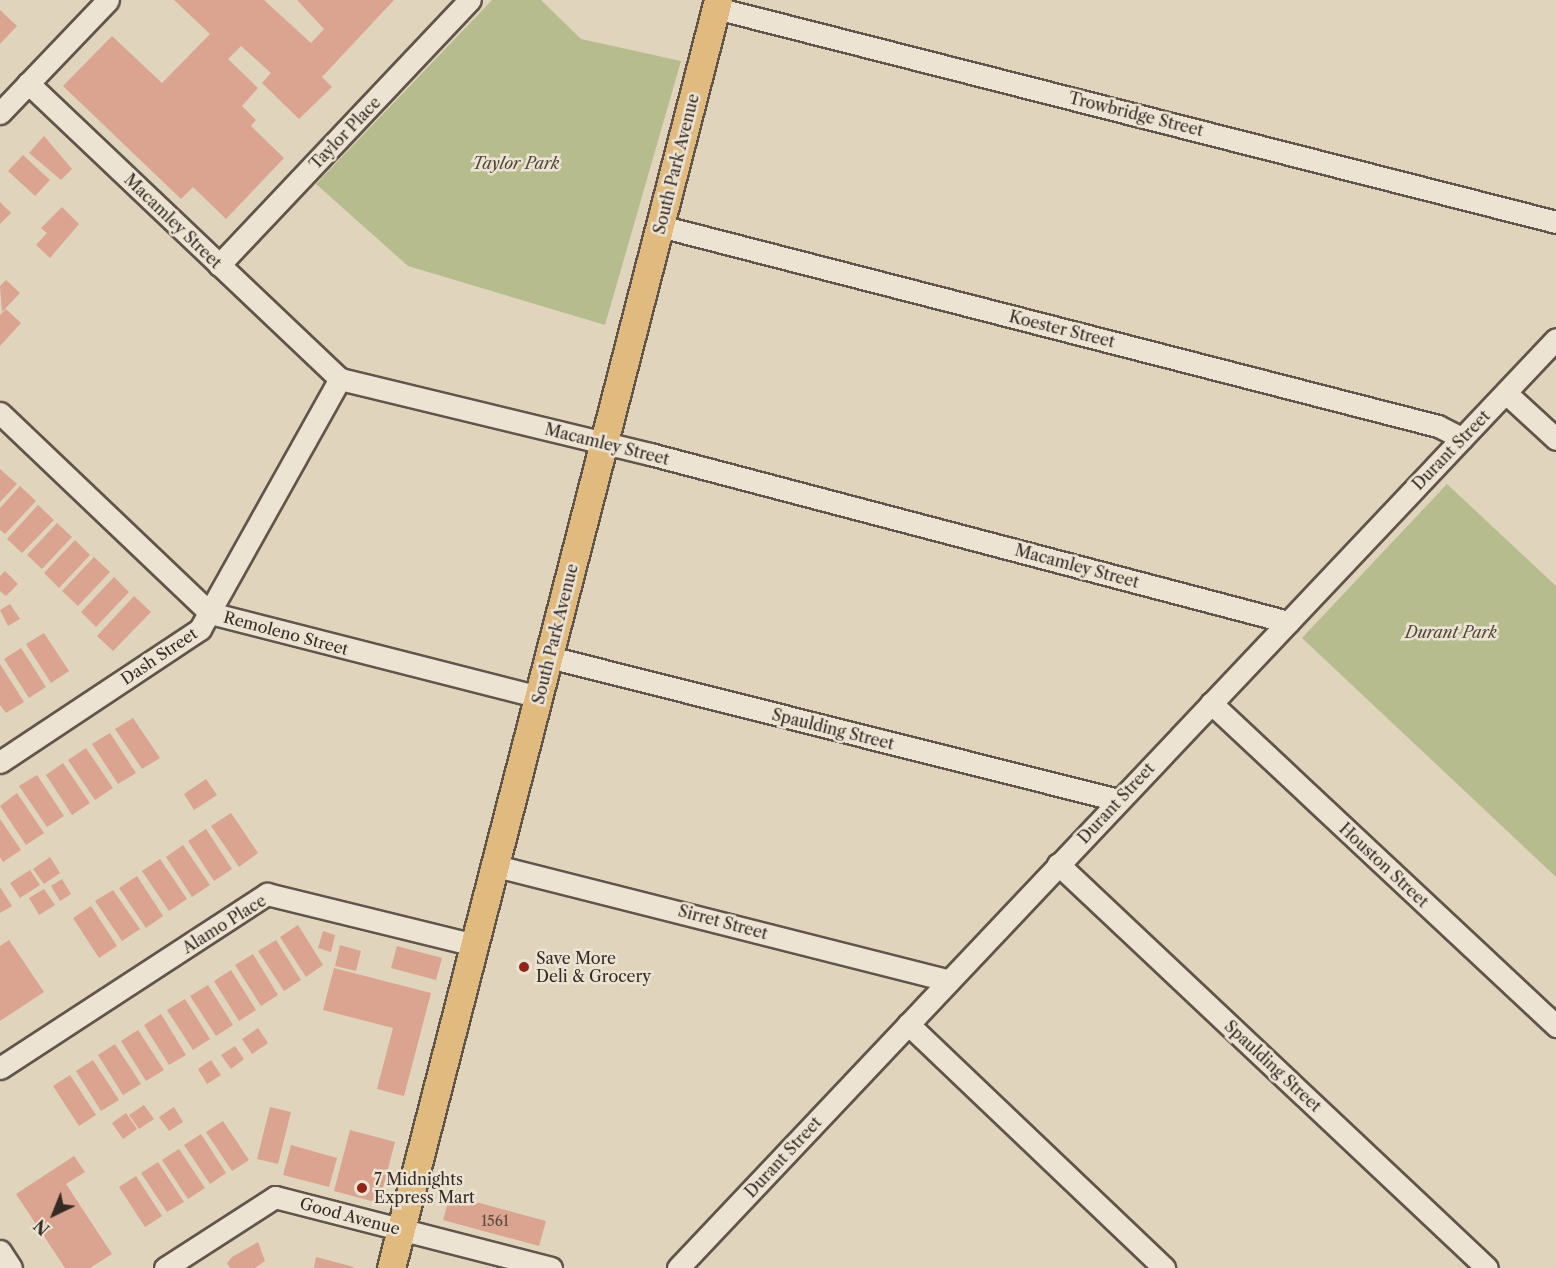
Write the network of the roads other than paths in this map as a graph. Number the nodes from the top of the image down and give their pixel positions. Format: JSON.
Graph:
{"nodes":[{"id":1,"x":108,"y":0,"type":"edge"},
{"id":2,"x":470,"y":0,"type":"edge"},
{"id":3,"x":717,"y":4,"type":"edge"},
{"id":4,"x":28,"y":83,"type":"junction"},
{"id":5,"x":0,"y":113,"type":"edge"},
{"id":6,"x":1556,"y":222,"type":"edge"},
{"id":7,"x":660,"y":226,"type":"junction"},
{"id":8,"x":219,"y":265,"type":"junction"},
{"id":9,"x":1556,"y":339,"type":"edge"},
{"id":10,"x":340,"y":379,"type":"junction"},
{"id":11,"x":1506,"y":393,"type":"junction"},
{"id":12,"x":0,"y":413,"type":"edge"},
{"id":13,"x":1462,"y":438,"type":"junction"},
{"id":14,"x":1556,"y":439,"type":"edge"},
{"id":15,"x":603,"y":443,"type":"junction"},
{"id":16,"x":210,"y":613,"type":"junction"},
{"id":17,"x":1288,"y":622,"type":"junction"},
{"id":18,"x":549,"y":657,"type":"junction"},
{"id":19,"x":539,"y":697,"type":"junction"},
{"id":20,"x":1211,"y":703,"type":"junction"},
{"id":21,"x":0,"y":762,"type":"edge"},
{"id":22,"x":1118,"y":800,"type":"junction"},
{"id":23,"x":1058,"y":864,"type":"junction"},
{"id":24,"x":496,"y":866,"type":"junction"},
{"id":25,"x":475,"y":945,"type":"junction"},
{"id":26,"x":949,"y":981,"type":"junction"},
{"id":27,"x":908,"y":1024,"type":"junction"},
{"id":28,"x":1556,"y":1026,"type":"edge"},
{"id":29,"x":0,"y":1068,"type":"edge"},
{"id":30,"x":401,"y":1229,"type":"junction"},
{"id":31,"x":0,"y":1251,"type":"edge"},
{"id":32,"x":11,"y":1268,"type":"edge"},
{"id":33,"x":165,"y":1268,"type":"edge"},
{"id":34,"x":391,"y":1268,"type":"edge"},
{"id":35,"x":551,"y":1268,"type":"edge"},
{"id":36,"x":678,"y":1268,"type":"edge"},
{"id":37,"x":1164,"y":1268,"type":"edge"},
{"id":38,"x":1487,"y":1268,"type":"edge"}],
"edges":[{"from":1,"to":4,"type":"street"},
{"from":2,"to":8,"type":"street","name":"Taylor Place"},
{"from":3,"to":6,"type":"street","name":"Trowbridge Street"},
{"from":3,"to":7,"type":"main road","name":"South Park Avenue"},
{"from":4,"to":5,"type":"street"},
{"from":4,"to":8,"type":"street","name":"Macamley Street"},
{"from":7,"to":13,"type":"street","name":"Koester Street"},
{"from":7,"to":15,"type":"main road","name":"South Park Avenue"},
{"from":8,"to":10,"type":"street","name":"Macamley Street"},
{"from":9,"to":11,"type":"street","name":"Durant Street"},
{"from":10,"to":15,"type":"street","name":"Macamley Street"},
{"from":10,"to":16,"type":"street","name":"Dash Street"},
{"from":11,"to":13,"type":"street","name":"Durant Street"},
{"from":11,"to":14,"type":"street"},
{"from":12,"to":16,"type":"street","name":"Remoleno Street"},
{"from":13,"to":17,"type":"street","name":"Durant Street"},
{"from":15,"to":17,"type":"street","name":"Macamley Street"},
{"from":15,"to":18,"type":"main road","name":"South Park Avenue"},
{"from":16,"to":19,"type":"street","name":"Remoleno Street"},
{"from":16,"to":21,"type":"street","name":"Dash Street"},
{"from":17,"to":20,"type":"street","name":"Durant Street"},
{"from":18,"to":19,"type":"main road","name":"South Park Avenue"},
{"from":18,"to":22,"type":"street","name":"Spaulding Street"},
{"from":19,"to":24,"type":"main road","name":"South Park Avenue"},
{"from":20,"to":22,"type":"street","name":"Durant Street"},
{"from":20,"to":28,"type":"street","name":"Houston Street"},
{"from":22,"to":23,"type":"street","name":"Durant Street"},
{"from":23,"to":26,"type":"street","name":"Durant Street"},
{"from":23,"to":38,"type":"street","name":"Spaulding Street"},
{"from":24,"to":25,"type":"main road","name":"South Park Avenue"},
{"from":24,"to":26,"type":"street","name":"Sirret Street"},
{"from":25,"to":29,"type":"street","name":"Alamo Place"},
{"from":25,"to":30,"type":"main road","name":"South Park Avenue"},
{"from":26,"to":27,"type":"street","name":"Durant Street"},
{"from":27,"to":36,"type":"street","name":"Durant Street"},
{"from":27,"to":37,"type":"street"},
{"from":30,"to":33,"type":"street","name":"Good Avenue"},
{"from":30,"to":34,"type":"main road","name":"South Park Avenue"},
{"from":30,"to":35,"type":"street","name":"Good Avenue"},
{"from":31,"to":32,"type":"street"}]}
